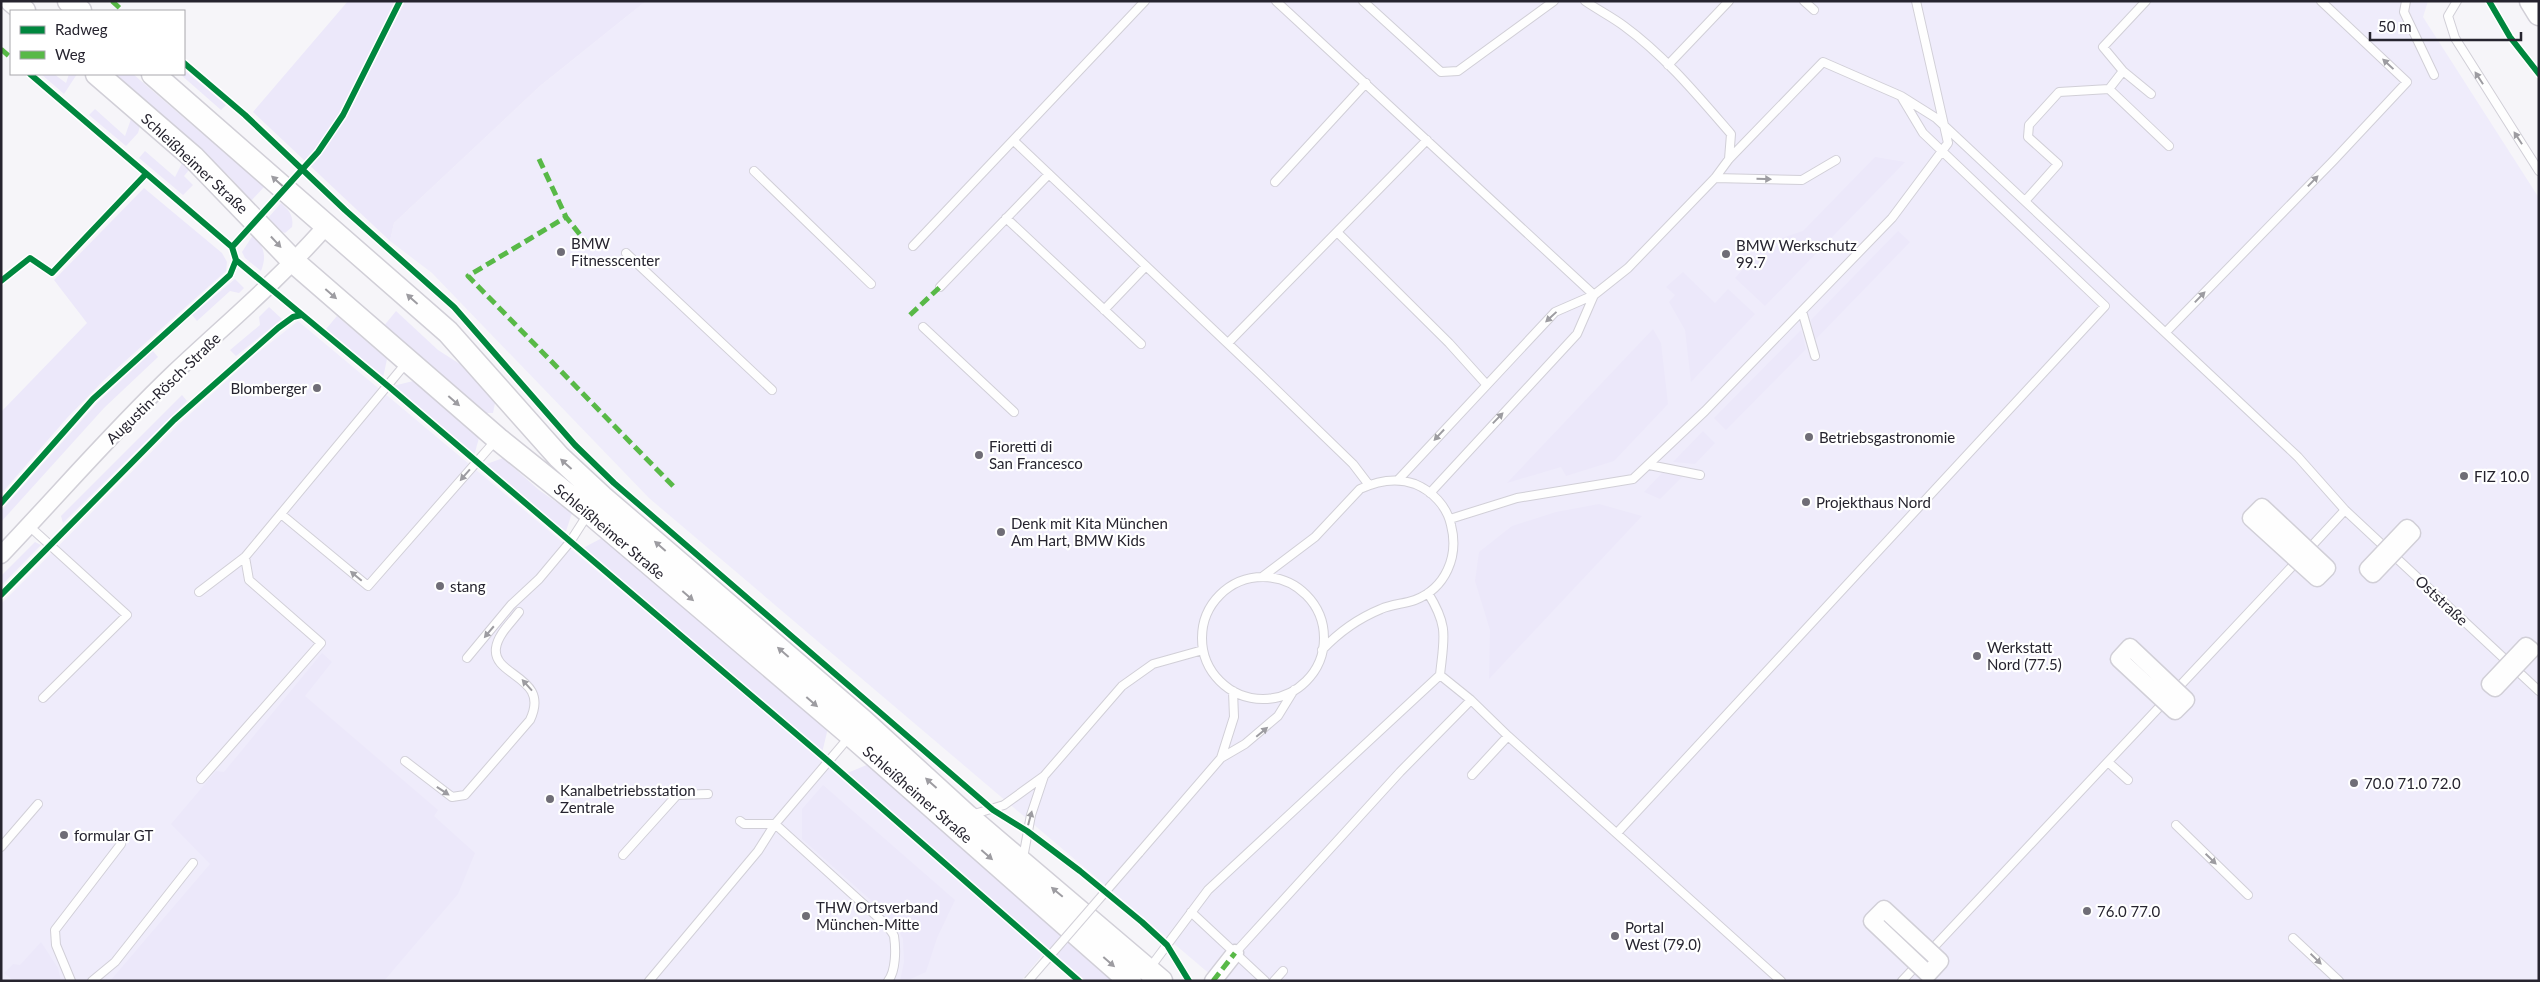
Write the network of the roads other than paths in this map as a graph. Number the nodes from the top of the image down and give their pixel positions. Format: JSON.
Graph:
{"nodes":[{"id":1,"x":12,"y":1,"type":"edge"},
{"id":2,"x":68,"y":1,"type":"edge"},
{"id":3,"x":1145,"y":1,"type":"edge"},
{"id":4,"x":1276,"y":1,"type":"edge"},
{"id":5,"x":1363,"y":1,"type":"edge"},
{"id":6,"x":1554,"y":1,"type":"edge"},
{"id":7,"x":1585,"y":1,"type":"edge"},
{"id":8,"x":1728,"y":1,"type":"edge"},
{"id":9,"x":1804,"y":1,"type":"edge"},
{"id":10,"x":1916,"y":1,"type":"edge"},
{"id":11,"x":2146,"y":1,"type":"edge"},
{"id":12,"x":2321,"y":1,"type":"edge"},
{"id":13,"x":2406,"y":1,"type":"edge"},
{"id":14,"x":2457,"y":1,"type":"edge"},
{"id":15,"x":2531,"y":1,"type":"edge"},
{"id":16,"x":23,"y":10,"type":"edge"},
{"id":17,"x":79,"y":10,"type":"edge"},
{"id":18,"x":1814,"y":10,"type":"dead end"},
{"id":19,"x":2539,"y":14,"type":"edge"},
{"id":20,"x":1668,"y":65,"type":"junction"},
{"id":21,"x":2123,"y":72,"type":"junction"},
{"id":22,"x":98,"y":75,"type":"edge"},
{"id":23,"x":154,"y":75,"type":"edge"},
{"id":24,"x":2434,"y":75,"type":"dead end"},
{"id":25,"x":1366,"y":84,"type":"junction"},
{"id":26,"x":2109,"y":88,"type":"junction"},
{"id":27,"x":2151,"y":94,"type":"dead end"},
{"id":28,"x":1901,"y":96,"type":"junction"},
{"id":29,"x":1427,"y":140,"type":"junction"},
{"id":30,"x":1014,"y":141,"type":"junction"},
{"id":31,"x":2169,"y":146,"type":"dead end"},
{"id":32,"x":1729,"y":159,"type":"junction"},
{"id":33,"x":1836,"y":160,"type":"dead end"},
{"id":34,"x":754,"y":171,"type":"dead end"},
{"id":35,"x":2539,"y":171,"type":"edge"},
{"id":36,"x":1049,"y":174,"type":"junction"},
{"id":37,"x":1715,"y":178,"type":"junction"},
{"id":38,"x":1275,"y":182,"type":"dead end"},
{"id":39,"x":2025,"y":201,"type":"junction"},
{"id":40,"x":1006,"y":218,"type":"junction"},
{"id":41,"x":327,"y":225,"type":"junction"},
{"id":42,"x":1337,"y":232,"type":"junction"},
{"id":43,"x":914,"y":246,"type":"dead end"},
{"id":44,"x":626,"y":253,"type":"dead end"},
{"id":45,"x":294,"y":262,"type":"junction"},
{"id":46,"x":1146,"y":266,"type":"junction"},
{"id":47,"x":871,"y":284,"type":"dead end"},
{"id":48,"x":940,"y":287,"type":"dead end"},
{"id":49,"x":1594,"y":294,"type":"junction"},
{"id":50,"x":1104,"y":310,"type":"junction"},
{"id":51,"x":1802,"y":311,"type":"junction"},
{"id":52,"x":923,"y":327,"type":"dead end"},
{"id":53,"x":2166,"y":332,"type":"junction"},
{"id":54,"x":1228,"y":343,"type":"junction"},
{"id":55,"x":1141,"y":344,"type":"dead end"},
{"id":56,"x":1815,"y":356,"type":"dead end"},
{"id":57,"x":408,"y":361,"type":"junction"},
{"id":58,"x":1486,"y":384,"type":"junction"},
{"id":59,"x":772,"y":390,"type":"dead end"},
{"id":60,"x":1014,"y":412,"type":"dead end"},
{"id":61,"x":498,"y":439,"type":"junction"},
{"id":62,"x":1649,"y":464,"type":"junction"},
{"id":63,"x":1700,"y":475,"type":"dead end"},
{"id":64,"x":1398,"y":480,"type":"junction"},
{"id":65,"x":1369,"y":485,"type":"junction"},
{"id":66,"x":1430,"y":492,"type":"junction"},
{"id":67,"x":596,"y":504,"type":"junction"},
{"id":68,"x":2262,"y":508,"type":"joint"},
{"id":69,"x":2345,"y":510,"type":"junction"},
{"id":70,"x":281,"y":514,"type":"junction"},
{"id":71,"x":1450,"y":519,"type":"junction"},
{"id":72,"x":29,"y":526,"type":"junction"},
{"id":73,"x":1,"y":555,"type":"edge"},
{"id":74,"x":245,"y":557,"type":"junction"},
{"id":75,"x":1262,"y":577,"type":"junction"},
{"id":76,"x":199,"y":592,"type":"dead end"},
{"id":77,"x":1428,"y":593,"type":"junction"},
{"id":78,"x":519,"y":612,"type":"dead end"},
{"id":79,"x":1203,"y":650,"type":"junction"},
{"id":80,"x":1322,"y":650,"type":"junction"},
{"id":81,"x":467,"y":658,"type":"dead end"},
{"id":82,"x":1440,"y":674,"type":"junction"},
{"id":83,"x":1295,"y":689,"type":"junction"},
{"id":84,"x":1233,"y":691,"type":"junction"},
{"id":85,"x":2539,"y":691,"type":"edge"},
{"id":86,"x":43,"y":698,"type":"dead end"},
{"id":87,"x":1471,"y":700,"type":"junction"},
{"id":88,"x":857,"y":728,"type":"junction"},
{"id":89,"x":1508,"y":736,"type":"junction"},
{"id":90,"x":1221,"y":758,"type":"junction"},
{"id":91,"x":405,"y":761,"type":"dead end"},
{"id":92,"x":2108,"y":762,"type":"junction"},
{"id":93,"x":1472,"y":775,"type":"dead end"},
{"id":94,"x":1044,"y":776,"type":"junction"},
{"id":95,"x":202,"y":779,"type":"dead end"},
{"id":96,"x":2128,"y":780,"type":"dead end"},
{"id":97,"x":708,"y":794,"type":"dead end"},
{"id":98,"x":38,"y":804,"type":"dead end"},
{"id":99,"x":967,"y":816,"type":"junction"},
{"id":100,"x":740,"y":821,"type":"dead end"},
{"id":101,"x":775,"y":824,"type":"junction"},
{"id":102,"x":2176,"y":825,"type":"dead end"},
{"id":103,"x":1617,"y":833,"type":"junction"},
{"id":104,"x":120,"y":844,"type":"dead end"},
{"id":105,"x":1,"y":847,"type":"edge"},
{"id":106,"x":623,"y":856,"type":"dead end"},
{"id":107,"x":1022,"y":862,"type":"junction"},
{"id":108,"x":193,"y":864,"type":"dead end"},
{"id":109,"x":2248,"y":895,"type":"dead end"},
{"id":110,"x":1191,"y":912,"type":"junction"},
{"id":111,"x":2293,"y":938,"type":"dead end"},
{"id":112,"x":1235,"y":953,"type":"junction"},
{"id":113,"x":1283,"y":971,"type":"dead end"},
{"id":114,"x":1146,"y":977,"type":"edge"},
{"id":115,"x":71,"y":981,"type":"edge"},
{"id":116,"x":92,"y":981,"type":"edge"},
{"id":117,"x":649,"y":981,"type":"edge"},
{"id":118,"x":888,"y":981,"type":"edge"},
{"id":119,"x":1028,"y":981,"type":"edge"},
{"id":120,"x":1212,"y":981,"type":"edge"},
{"id":121,"x":1265,"y":981,"type":"edge"},
{"id":122,"x":1274,"y":981,"type":"edge"},
{"id":123,"x":1781,"y":981,"type":"edge"},
{"id":124,"x":1902,"y":981,"type":"edge"},
{"id":125,"x":2339,"y":981,"type":"edge"}],
"edges":[{"from":1,"to":16,"type":"main road"},
{"from":2,"to":17,"type":"main road"},
{"from":3,"to":30,"type":"lane"},
{"from":4,"to":25,"type":"lane"},
{"from":5,"to":6,"type":"lane"},
{"from":7,"to":20,"type":"lane"},
{"from":8,"to":20,"type":"lane"},
{"from":9,"to":18,"type":"lane"},
{"from":10,"to":51,"type":"lane"},
{"from":11,"to":21,"type":"lane"},
{"from":53,"to":12,"type":"lane","one_way":true},
{"from":13,"to":24,"type":"lane"},
{"from":35,"to":14,"type":"lane","one_way":true},
{"from":15,"to":19,"type":"main road"},
{"from":20,"to":32,"type":"lane"},
{"from":21,"to":26,"type":"lane"},
{"from":21,"to":27,"type":"lane"},
{"from":22,"to":45,"type":"main road","name":"Schleißheimer Straße","one_way":true},
{"from":41,"to":23,"type":"main road","name":"Schleißheimer Straße","one_way":true},
{"from":25,"to":29,"type":"lane"},
{"from":25,"to":38,"type":"lane"},
{"from":26,"to":31,"type":"lane"},
{"from":26,"to":39,"type":"lane"},
{"from":28,"to":32,"type":"lane","name":"Oststraße"},
{"from":28,"to":39,"type":"lane","name":"Oststraße"},
{"from":28,"to":103,"type":"lane"},
{"from":29,"to":42,"type":"lane"},
{"from":29,"to":49,"type":"lane"},
{"from":30,"to":36,"type":"lane"},
{"from":30,"to":43,"type":"lane"},
{"from":32,"to":37,"type":"lane"},
{"from":37,"to":33,"type":"lane","one_way":true},
{"from":34,"to":47,"type":"lane"},
{"from":36,"to":40,"type":"lane"},
{"from":36,"to":46,"type":"lane"},
{"from":37,"to":49,"type":"lane"},
{"from":39,"to":53,"type":"lane","name":"Oststraße"},
{"from":40,"to":48,"type":"lane"},
{"from":40,"to":50,"type":"lane"},
{"from":41,"to":45,"type":"street","name":"Augustin-Rösch-Straße"},
{"from":67,"to":41,"type":"main road","name":"Schleißheimer Straße","one_way":true},
{"from":42,"to":54,"type":"lane"},
{"from":42,"to":58,"type":"lane"},
{"from":44,"to":59,"type":"lane"},
{"from":45,"to":57,"type":"main road","name":"Schleißheimer Straße","one_way":true},
{"from":45,"to":72,"type":"street","name":"Augustin-Rösch-Straße"},
{"from":46,"to":50,"type":"lane"},
{"from":46,"to":54,"type":"lane"},
{"from":49,"to":58,"type":"lane","one_way":true},
{"from":66,"to":49,"type":"lane","one_way":true},
{"from":50,"to":55,"type":"lane"},
{"from":51,"to":56,"type":"lane"},
{"from":51,"to":62,"type":"lane"},
{"from":52,"to":60,"type":"lane"},
{"from":53,"to":69,"type":"lane","name":"Oststraße"},
{"from":54,"to":65,"type":"lane"},
{"from":57,"to":61,"type":"main road","name":"Schleißheimer Straße","one_way":true},
{"from":57,"to":70,"type":"lane"},
{"from":58,"to":64,"type":"lane","one_way":true},
{"from":61,"to":67,"type":"main road","name":"Schleißheimer Straße"},
{"from":61,"to":70,"type":"lane","one_way":true},
{"from":62,"to":63,"type":"lane"},
{"from":62,"to":71,"type":"lane"},
{"from":64,"to":65,"type":"lane"},
{"from":64,"to":66,"type":"lane"},
{"from":65,"to":75,"type":"lane"},
{"from":66,"to":71,"type":"lane"},
{"from":67,"to":81,"type":"lane","one_way":true},
{"from":67,"to":88,"type":"main road","name":"Schleißheimer Straße"},
{"from":68,"to":68,"type":"street","bridge":true},
{"from":69,"to":85,"type":"lane","name":"Oststraße"},
{"from":69,"to":92,"type":"lane"},
{"from":70,"to":74,"type":"lane"},
{"from":71,"to":77,"type":"lane"},
{"from":72,"to":73,"type":"street","name":"Augustin-Rösch-Straße"},
{"from":72,"to":86,"type":"lane"},
{"from":74,"to":76,"type":"lane"},
{"from":74,"to":95,"type":"lane"},
{"from":75,"to":79,"type":"lane"},
{"from":75,"to":80,"type":"lane"},
{"from":77,"to":80,"type":"lane"},
{"from":77,"to":82,"type":"lane"},
{"from":91,"to":78,"type":"lane","one_way":true},
{"from":79,"to":84,"type":"lane"},
{"from":79,"to":94,"type":"lane"},
{"from":80,"to":83,"type":"lane"},
{"from":82,"to":87,"type":"lane"},
{"from":82,"to":110,"type":"lane"},
{"from":83,"to":84,"type":"lane"},
{"from":90,"to":83,"type":"lane","one_way":true},
{"from":84,"to":90,"type":"lane"},
{"from":87,"to":89,"type":"lane"},
{"from":87,"to":112,"type":"lane"},
{"from":99,"to":88,"type":"main road","name":"Schleißheimer Straße","one_way":true},
{"from":88,"to":101,"type":"lane"},
{"from":88,"to":114,"type":"main road","name":"Schleißheimer Straße","one_way":true},
{"from":89,"to":93,"type":"lane"},
{"from":89,"to":103,"type":"lane"},
{"from":90,"to":119,"type":"lane","bridge":true},
{"from":92,"to":96,"type":"lane"},
{"from":92,"to":124,"type":"lane"},
{"from":94,"to":99,"type":"lane"},
{"from":107,"to":94,"type":"lane","one_way":true},
{"from":97,"to":106,"type":"lane"},
{"from":98,"to":105,"type":"lane"},
{"from":99,"to":107,"type":"main road","name":"Schleißheimer Straße"},
{"from":100,"to":101,"type":"lane"},
{"from":101,"to":117,"type":"lane"},
{"from":101,"to":118,"type":"lane"},
{"from":102,"to":109,"type":"lane","one_way":true},
{"from":103,"to":123,"type":"lane"},
{"from":104,"to":115,"type":"lane"},
{"from":114,"to":107,"type":"main road","name":"Schleißheimer Straße","one_way":true},
{"from":108,"to":116,"type":"lane"},
{"from":110,"to":112,"type":"lane"},
{"from":110,"to":114,"type":"lane"},
{"from":111,"to":125,"type":"lane","one_way":true},
{"from":112,"to":120,"type":"street"},
{"from":112,"to":121,"type":"lane"},
{"from":113,"to":122,"type":"lane"}]}
